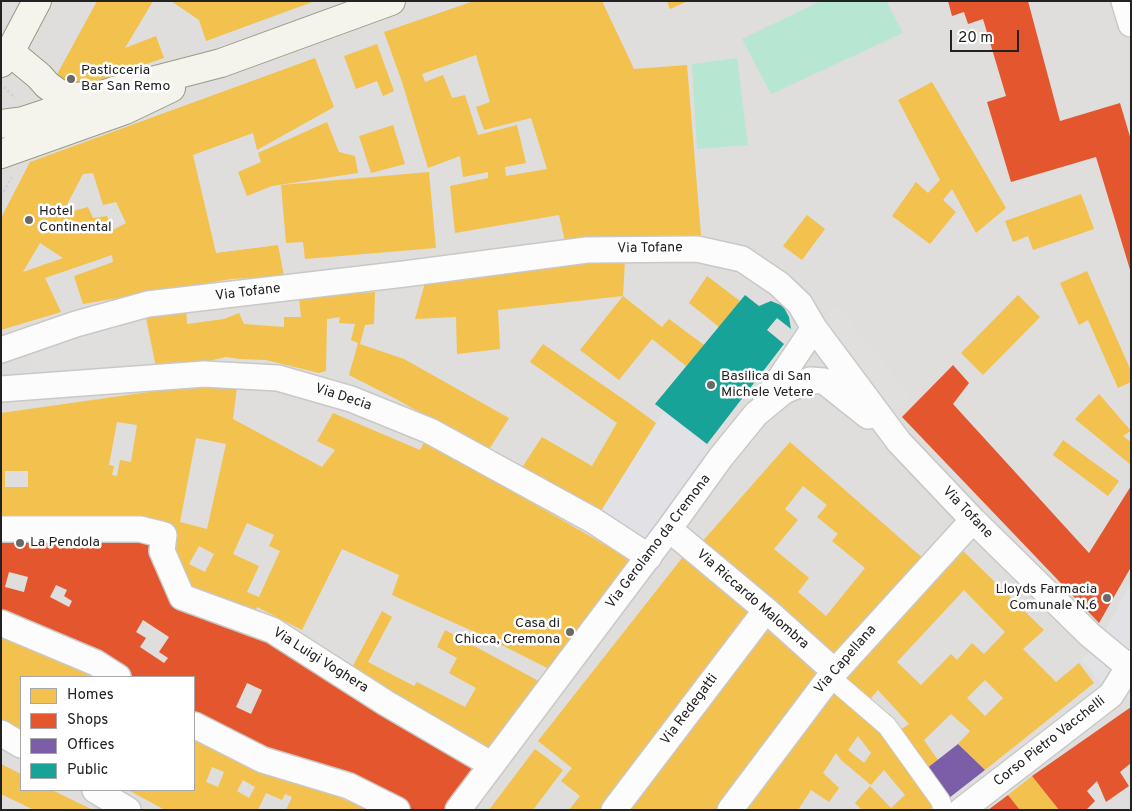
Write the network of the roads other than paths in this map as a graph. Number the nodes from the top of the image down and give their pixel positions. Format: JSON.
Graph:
{"nodes":[{"id":1,"x":37,"y":1,"type":"edge"},
{"id":2,"x":391,"y":1,"type":"edge"},
{"id":3,"x":1124,"y":1,"type":"edge"},
{"id":4,"x":1131,"y":24,"type":"edge"},
{"id":5,"x":5,"y":57,"type":"edge"},
{"id":6,"x":221,"y":63,"type":"junction"},
{"id":7,"x":1,"y":85,"type":"edge"},
{"id":8,"x":96,"y":96,"type":"junction"},
{"id":9,"x":1,"y":124,"type":"edge"},
{"id":10,"x":1,"y":154,"type":"edge"},
{"id":11,"x":814,"y":328,"type":"junction"},
{"id":12,"x":1,"y":350,"type":"edge"},
{"id":13,"x":1,"y":389,"type":"edge"},
{"id":14,"x":756,"y":414,"type":"junction"},
{"id":15,"x":899,"y":442,"type":"junction"},
{"id":16,"x":973,"y":520,"type":"junction"},
{"id":17,"x":1,"y":529,"type":"edge"},
{"id":18,"x":669,"y":529,"type":"junction"},
{"id":19,"x":649,"y":556,"type":"junction"},
{"id":20,"x":766,"y":610,"type":"junction"},
{"id":21,"x":1,"y":623,"type":"edge"},
{"id":22,"x":1130,"y":667,"type":"edge"},
{"id":23,"x":832,"y":674,"type":"junction"},
{"id":24,"x":116,"y":676,"type":"edge"},
{"id":25,"x":195,"y":726,"type":"edge"},
{"id":26,"x":1,"y":733,"type":"edge"},
{"id":27,"x":20,"y":744,"type":"edge"},
{"id":28,"x":492,"y":765,"type":"junction"},
{"id":29,"x":97,"y":791,"type":"edge"},
{"id":30,"x":128,"y":810,"type":"edge"},
{"id":31,"x":397,"y":810,"type":"edge"},
{"id":32,"x":458,"y":810,"type":"edge"},
{"id":33,"x":614,"y":810,"type":"edge"},
{"id":34,"x":730,"y":810,"type":"edge"},
{"id":35,"x":944,"y":810,"type":"edge"},
{"id":36,"x":962,"y":810,"type":"edge"}],
"edges":[{"from":1,"to":5,"type":"main road"},
{"from":2,"to":6,"type":"main road"},
{"from":3,"to":4,"type":"street"},
{"from":5,"to":7,"type":"main road"},
{"from":5,"to":8,"type":"main road"},
{"from":6,"to":8,"type":"main road"},
{"from":6,"to":10,"type":"main road"},
{"from":8,"to":9,"type":"main road"},
{"from":11,"to":12,"type":"street","name":"Via Tofane"},
{"from":11,"to":14,"type":"street"},
{"from":11,"to":15,"type":"street","name":"Via Tofane"},
{"from":13,"to":19,"type":"street","name":"Via Decia"},
{"from":14,"to":15,"type":"street","name":"Via Gerolamo da Cremona"},
{"from":14,"to":18,"type":"street","name":"Via Gerolamo da Cremona"},
{"from":15,"to":16,"type":"street","name":"Via Tofane"},
{"from":16,"to":22,"type":"street","name":"Via Tofane"},
{"from":16,"to":23,"type":"street","name":"Via Capellana"},
{"from":17,"to":28,"type":"street","name":"Via Luigi Voghera"},
{"from":18,"to":19,"type":"street","name":"Via Gerolamo da Cremona"},
{"from":18,"to":20,"type":"street","name":"Via Riccardo Malombra"},
{"from":19,"to":28,"type":"street","name":"Via Gerolamo da Cremona"},
{"from":20,"to":23,"type":"street","name":"Via Riccardo Malombra"},
{"from":20,"to":33,"type":"street","name":"Via Redegatti"},
{"from":21,"to":24,"type":"street"},
{"from":22,"to":36,"type":"street","name":"Corso Pietro Vacchelli"},
{"from":23,"to":34,"type":"street","name":"Via Capellana"},
{"from":23,"to":35,"type":"street","name":"Via Riccardo Malombra"},
{"from":25,"to":31,"type":"street"},
{"from":26,"to":27,"type":"street"},
{"from":28,"to":32,"type":"street","name":"Via Gerolamo da Cremona"},
{"from":29,"to":30,"type":"street"}]}
